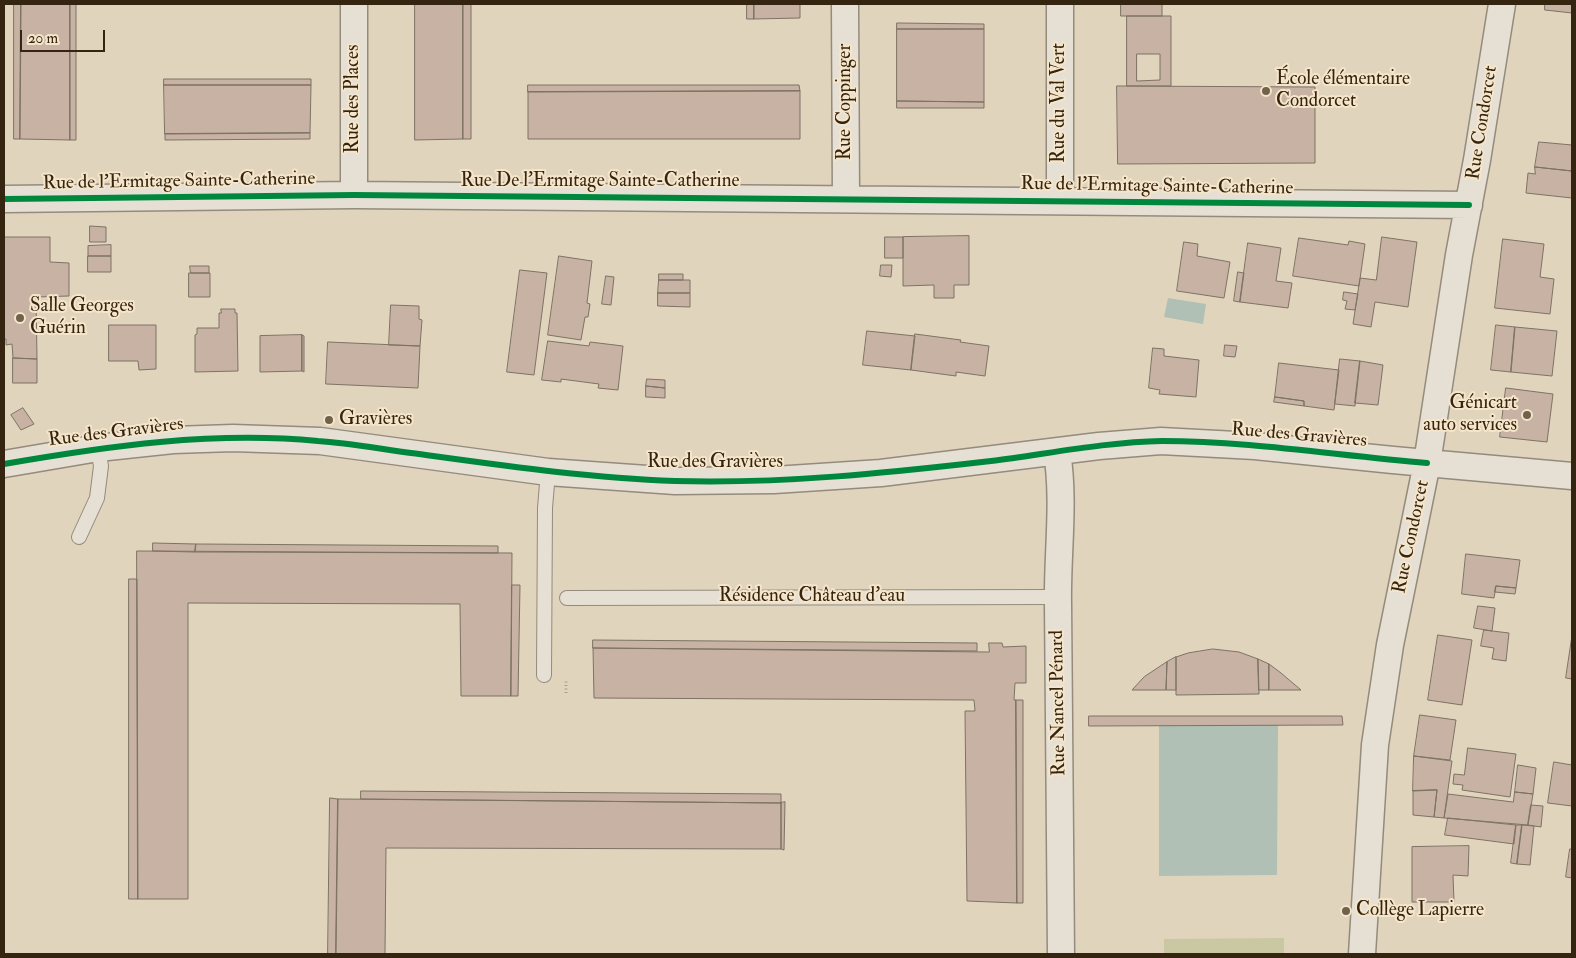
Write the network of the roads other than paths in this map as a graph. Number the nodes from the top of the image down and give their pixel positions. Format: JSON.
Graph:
{"nodes":[{"id":1,"x":354,"y":4,"type":"edge"},
{"id":2,"x":845,"y":4,"type":"edge"},
{"id":3,"x":1060,"y":4,"type":"edge"},
{"id":4,"x":1502,"y":4,"type":"edge"},
{"id":5,"x":354,"y":195,"type":"junction"},
{"id":6,"x":4,"y":199,"type":"edge"},
{"id":7,"x":846,"y":199,"type":"junction"},
{"id":8,"x":1060,"y":202,"type":"junction"},
{"id":9,"x":1469,"y":205,"type":"junction"},
{"id":10,"x":98,"y":448,"type":"junction"},
{"id":11,"x":1057,"y":452,"type":"junction"},
{"id":12,"x":1427,"y":463,"type":"junction"},
{"id":13,"x":4,"y":464,"type":"edge"},
{"id":14,"x":548,"y":472,"type":"junction"},
{"id":15,"x":1572,"y":476,"type":"edge"},
{"id":16,"x":79,"y":537,"type":"dead end"},
{"id":17,"x":1058,"y":597,"type":"junction"},
{"id":18,"x":567,"y":598,"type":"dead end"},
{"id":19,"x":544,"y":675,"type":"dead end"},
{"id":20,"x":1061,"y":954,"type":"edge"},
{"id":21,"x":1362,"y":954,"type":"edge"}],
"edges":[{"from":1,"to":5,"type":"street","name":"Rue des Places"},
{"from":2,"to":7,"type":"street","name":"Rue Coppinger"},
{"from":3,"to":8,"type":"street","name":"Rue du Val Vert"},
{"from":4,"to":9,"type":"street","name":"Rue Condorcet"},
{"from":5,"to":6,"type":"street","name":"Rue de l'Ermitage Sainte-Catherine"},
{"from":5,"to":7,"type":"street","name":"Rue De l'Ermitage Sainte-Catherine"},
{"from":7,"to":8,"type":"street","name":"Rue de l'Ermitage Sainte-Catherine"},
{"from":8,"to":9,"type":"street","name":"Rue de l'Ermitage Sainte-Catherine"},
{"from":9,"to":12,"type":"street","name":"Rue Condorcet"},
{"from":10,"to":13,"type":"street","name":"Rue des Gravières"},
{"from":10,"to":14,"type":"street","name":"Rue des Gravières"},
{"from":10,"to":16,"type":"lane"},
{"from":11,"to":12,"type":"street","name":"Rue des Gravières"},
{"from":11,"to":14,"type":"street","name":"Rue des Gravières"},
{"from":11,"to":17,"type":"street","name":"Rue Nancel Pénard"},
{"from":12,"to":15,"type":"street","name":"Rue des Gravières"},
{"from":12,"to":21,"type":"street","name":"Rue Condorcet"},
{"from":14,"to":19,"type":"lane"},
{"from":17,"to":18,"type":"lane","name":"Résidence Château d'eau"},
{"from":17,"to":20,"type":"street","name":"Rue Nancel Pénard"}]}
